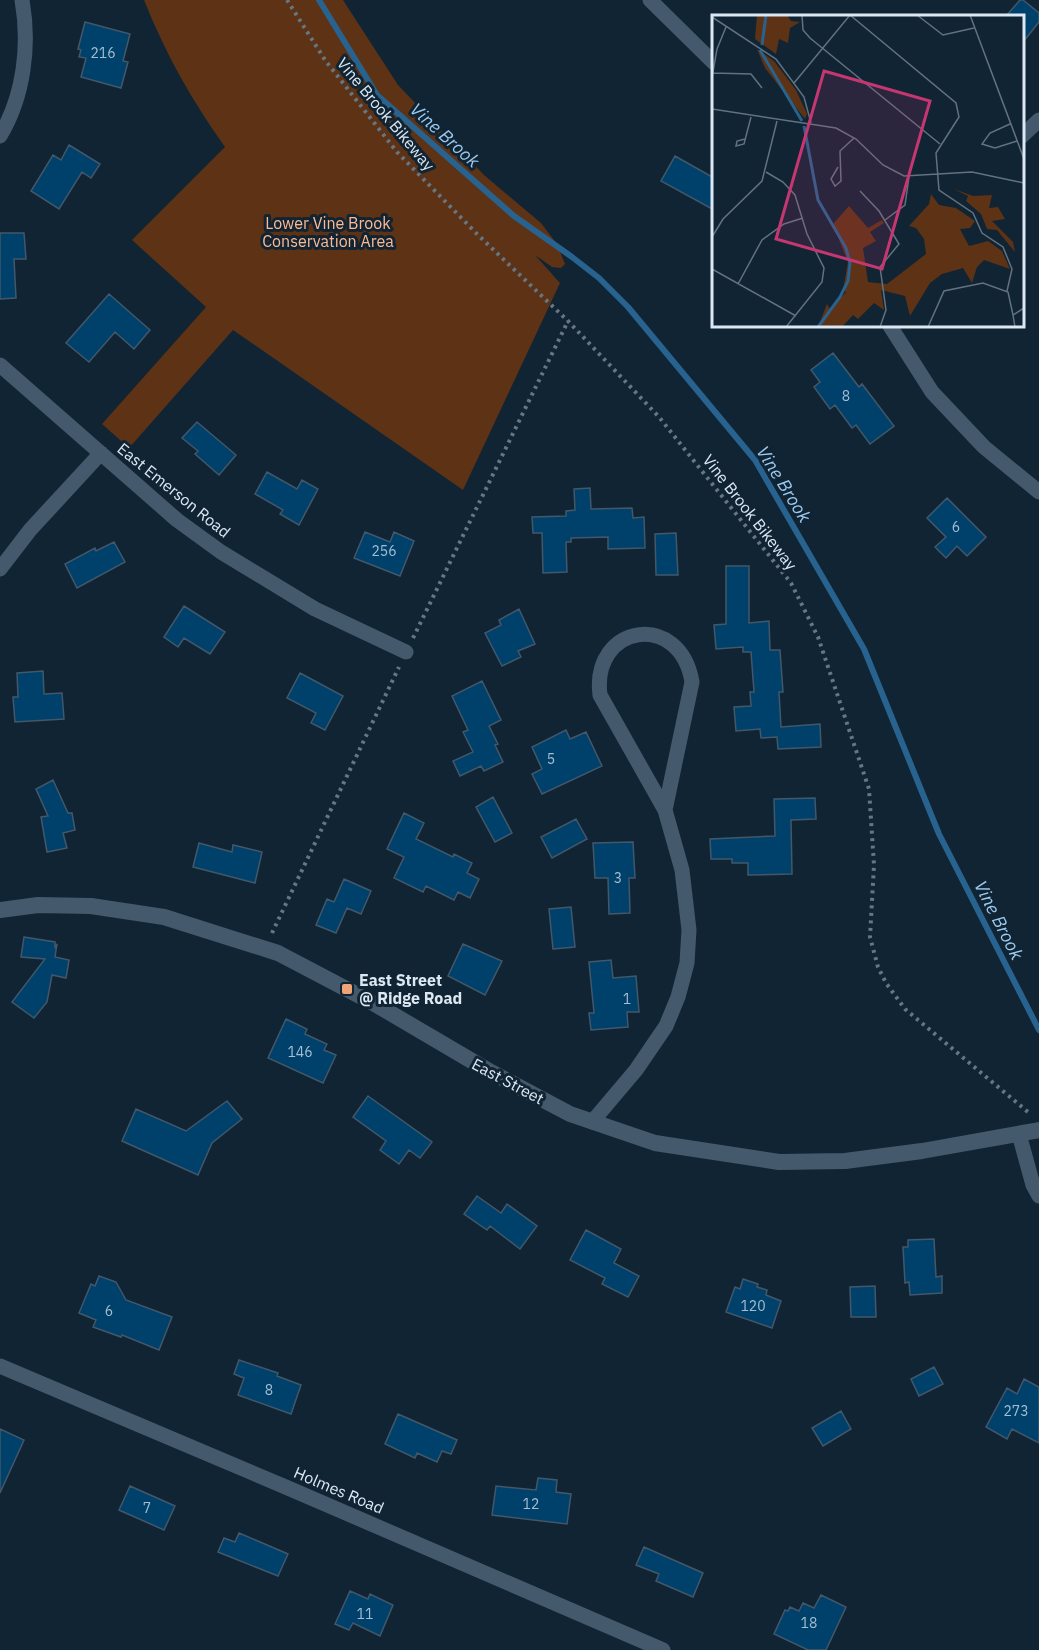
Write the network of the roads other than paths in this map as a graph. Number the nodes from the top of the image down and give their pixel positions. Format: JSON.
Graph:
{"nodes":[{"id":1,"x":22,"y":0,"type":"edge"},
{"id":2,"x":650,"y":0,"type":"edge"},
{"id":3,"x":712,"y":61,"type":"edge"},
{"id":4,"x":1039,"y":120,"type":"edge"},
{"id":5,"x":1024,"y":135,"type":"edge"},
{"id":6,"x":0,"y":136,"type":"edge"},
{"id":7,"x":891,"y":327,"type":"edge"},
{"id":8,"x":0,"y":365,"type":"edge"},
{"id":9,"x":100,"y":453,"type":"junction"},
{"id":10,"x":1039,"y":492,"type":"edge"},
{"id":11,"x":0,"y":569,"type":"edge"},
{"id":12,"x":406,"y":652,"type":"road end"},
{"id":13,"x":665,"y":810,"type":"junction"},
{"id":14,"x":0,"y":910,"type":"edge"},
{"id":15,"x":592,"y":1122,"type":"junction"},
{"id":16,"x":1039,"y":1130,"type":"edge"},
{"id":17,"x":1019,"y":1134,"type":"junction"},
{"id":18,"x":1039,"y":1196,"type":"edge"},
{"id":19,"x":0,"y":1366,"type":"edge"},
{"id":20,"x":663,"y":1650,"type":"edge"}],
"edges":[{"from":1,"to":6,"type":"street"},
{"from":2,"to":3,"type":"street"},
{"from":4,"to":5,"type":"street"},
{"from":7,"to":10,"type":"street"},
{"from":8,"to":9,"type":"street","name":"East Emerson Road"},
{"from":9,"to":11,"type":"street"},
{"from":9,"to":12,"type":"street","name":"East Emerson Road"},
{"from":13,"to":13,"type":"street"},
{"from":13,"to":15,"type":"street"},
{"from":14,"to":15,"type":"street","name":"East Street"},
{"from":15,"to":17,"type":"street","name":"East Street"},
{"from":16,"to":17,"type":"street","name":"East Street"},
{"from":17,"to":18,"type":"street"},
{"from":19,"to":20,"type":"street","name":"Holmes Road"}]}
